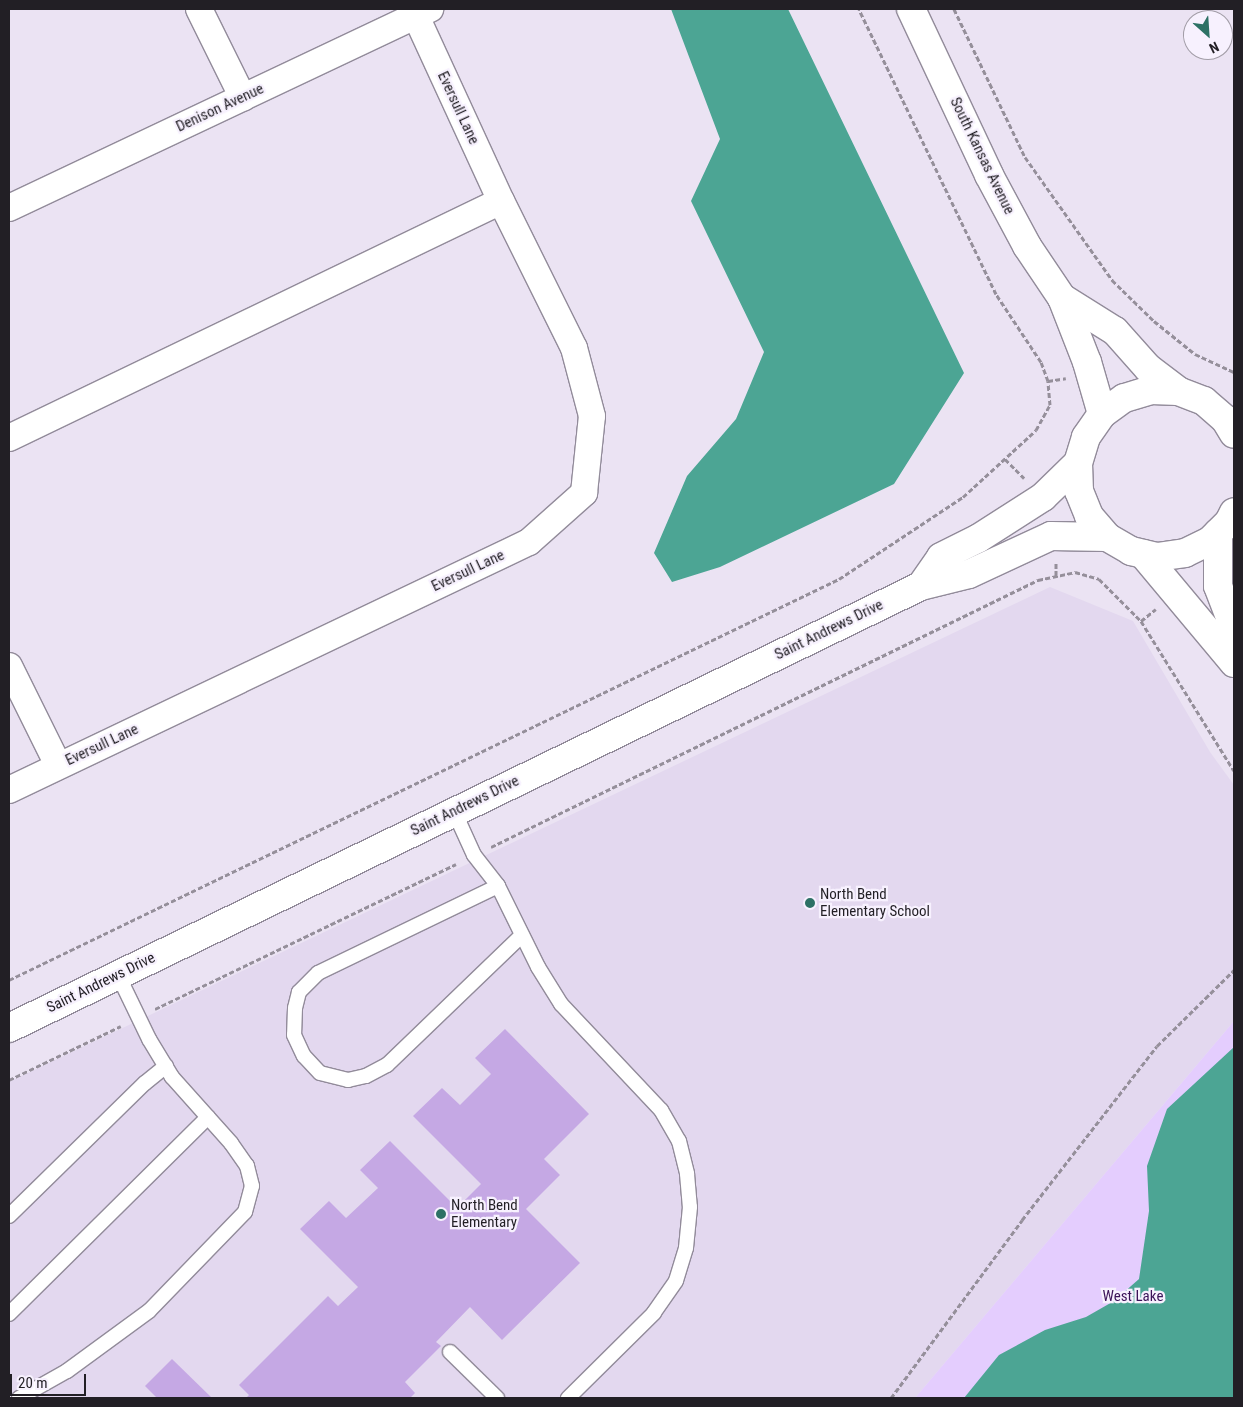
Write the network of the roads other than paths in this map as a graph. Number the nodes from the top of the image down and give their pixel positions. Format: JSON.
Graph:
{"nodes":[{"id":1,"x":199,"y":9,"type":"edge"},
{"id":2,"x":911,"y":9,"type":"edge"},
{"id":3,"x":410,"y":14,"type":"edge"},
{"id":4,"x":243,"y":98,"type":"junction"},
{"id":5,"x":501,"y":201,"type":"junction"},
{"id":6,"x":9,"y":208,"type":"edge"},
{"id":7,"x":1062,"y":298,"type":"junction"},
{"id":8,"x":1178,"y":391,"type":"junction"},
{"id":9,"x":1102,"y":414,"type":"junction"},
{"id":10,"x":1229,"y":420,"type":"edge"},
{"id":11,"x":9,"y":438,"type":"edge"},
{"id":12,"x":1078,"y":463,"type":"junction"},
{"id":13,"x":1234,"y":512,"type":"edge"},
{"id":14,"x":1218,"y":533,"type":"junction"},
{"id":15,"x":1107,"y":537,"type":"junction"},
{"id":16,"x":1143,"y":554,"type":"junction"},
{"id":17,"x":922,"y":586,"type":"junction"},
{"id":18,"x":1234,"y":662,"type":"edge"},
{"id":19,"x":9,"y":666,"type":"edge"},
{"id":20,"x":58,"y":765,"type":"junction"},
{"id":21,"x":9,"y":790,"type":"edge"},
{"id":22,"x":454,"y":811,"type":"junction"},
{"id":23,"x":498,"y":886,"type":"junction"},
{"id":24,"x":522,"y":934,"type":"junction"},
{"id":25,"x":118,"y":975,"type":"junction"},
{"id":26,"x":9,"y":1028,"type":"edge"},
{"id":27,"x":166,"y":1066,"type":"junction"},
{"id":28,"x":208,"y":1117,"type":"junction"},
{"id":29,"x":9,"y":1216,"type":"edge"},
{"id":30,"x":9,"y":1314,"type":"edge"},
{"id":31,"x":450,"y":1352,"type":"dead end"},
{"id":32,"x":19,"y":1398,"type":"edge"},
{"id":33,"x":497,"y":1398,"type":"edge"},
{"id":34,"x":568,"y":1398,"type":"edge"}],
"edges":[{"from":1,"to":4,"type":"street"},
{"from":2,"to":7,"type":"street","name":"South Kansas Avenue"},
{"from":3,"to":4,"type":"street","name":"Denison Avenue"},
{"from":3,"to":5,"type":"street","name":"Eversull Lane"},
{"from":4,"to":6,"type":"street","name":"Denison Avenue"},
{"from":5,"to":11,"type":"street"},
{"from":5,"to":20,"type":"street","name":"Eversull Lane"},
{"from":7,"to":8,"type":"street","name":"South Kansas Avenue"},
{"from":7,"to":9,"type":"street","name":"South Kansas Avenue"},
{"from":8,"to":9,"type":"street","name":"South Kansas Avenue"},
{"from":8,"to":10,"type":"street","name":"South Kansas Avenue"},
{"from":9,"to":12,"type":"street","name":"South Kansas Avenue"},
{"from":12,"to":15,"type":"street","name":"South Kansas Avenue"},
{"from":12,"to":17,"type":"street"},
{"from":13,"to":14,"type":"street","name":"South Kansas Avenue"},
{"from":14,"to":16,"type":"street","name":"South Kansas Avenue"},
{"from":14,"to":18,"type":"street","name":"South Kansas Avenue"},
{"from":15,"to":16,"type":"street","name":"South Kansas Avenue"},
{"from":15,"to":17,"type":"street","name":"Saint Andrews Drive"},
{"from":16,"to":18,"type":"street","name":"South Kansas Avenue"},
{"from":17,"to":22,"type":"street","name":"Saint Andrews Drive"},
{"from":19,"to":20,"type":"street","name":"Eversull Lane"},
{"from":20,"to":21,"type":"street","name":"Eversull Lane"},
{"from":22,"to":23,"type":"lane"},
{"from":22,"to":25,"type":"street","name":"Saint Andrews Drive"},
{"from":23,"to":24,"type":"lane"},
{"from":23,"to":24,"type":"lane"},
{"from":24,"to":34,"type":"lane"},
{"from":25,"to":26,"type":"street","name":"Saint Andrews Drive"},
{"from":25,"to":27,"type":"lane"},
{"from":27,"to":28,"type":"lane"},
{"from":27,"to":29,"type":"lane"},
{"from":28,"to":30,"type":"lane"},
{"from":28,"to":32,"type":"lane"},
{"from":31,"to":33,"type":"lane"}]}
